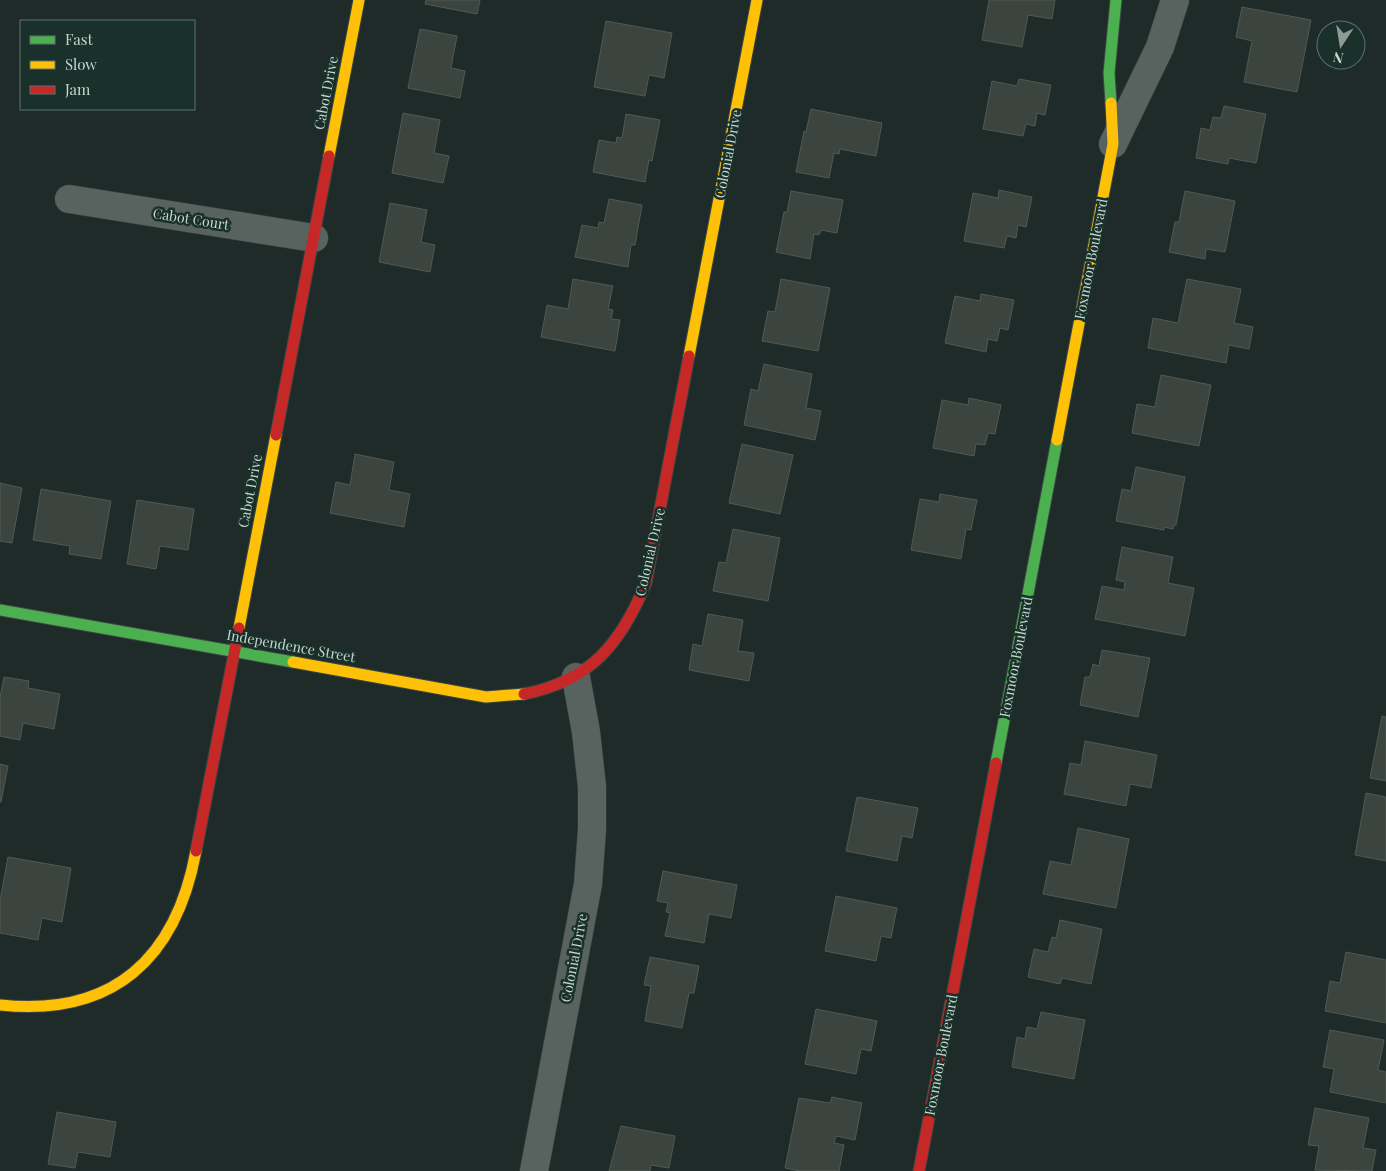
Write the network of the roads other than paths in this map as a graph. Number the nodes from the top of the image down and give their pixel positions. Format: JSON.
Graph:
{"nodes":[{"id":1,"x":359,"y":0,"type":"edge"},
{"id":2,"x":757,"y":0,"type":"edge"},
{"id":3,"x":1116,"y":0,"type":"edge"},
{"id":4,"x":1175,"y":0,"type":"edge"},
{"id":5,"x":1113,"y":144,"type":"junction"},
{"id":6,"x":69,"y":199,"type":"dead end"},
{"id":7,"x":314,"y":238,"type":"junction"},
{"id":8,"x":0,"y":610,"type":"edge"},
{"id":9,"x":235,"y":652,"type":"junction"},
{"id":10,"x":576,"y":677,"type":"junction"},
{"id":11,"x":0,"y":1005,"type":"edge"},
{"id":12,"x":534,"y":1171,"type":"edge"},
{"id":13,"x":919,"y":1171,"type":"edge"}],
"edges":[{"from":1,"to":7,"type":"street","name":"Cabot Drive"},
{"from":2,"to":10,"type":"street","name":"Colonial Drive"},
{"from":3,"to":5,"type":"street","name":"Foxmoor Boulevard"},
{"from":4,"to":5,"type":"street","name":"Foxmoor Boulevard"},
{"from":5,"to":13,"type":"street","name":"Foxmoor Boulevard"},
{"from":6,"to":7,"type":"street","name":"Cabot Court"},
{"from":7,"to":9,"type":"street","name":"Cabot Drive"},
{"from":8,"to":9,"type":"street","name":"Independence Street"},
{"from":9,"to":10,"type":"street","name":"Independence Street"},
{"from":9,"to":11,"type":"street","name":"Cabot Drive"},
{"from":10,"to":12,"type":"street","name":"Colonial Drive"}]}
